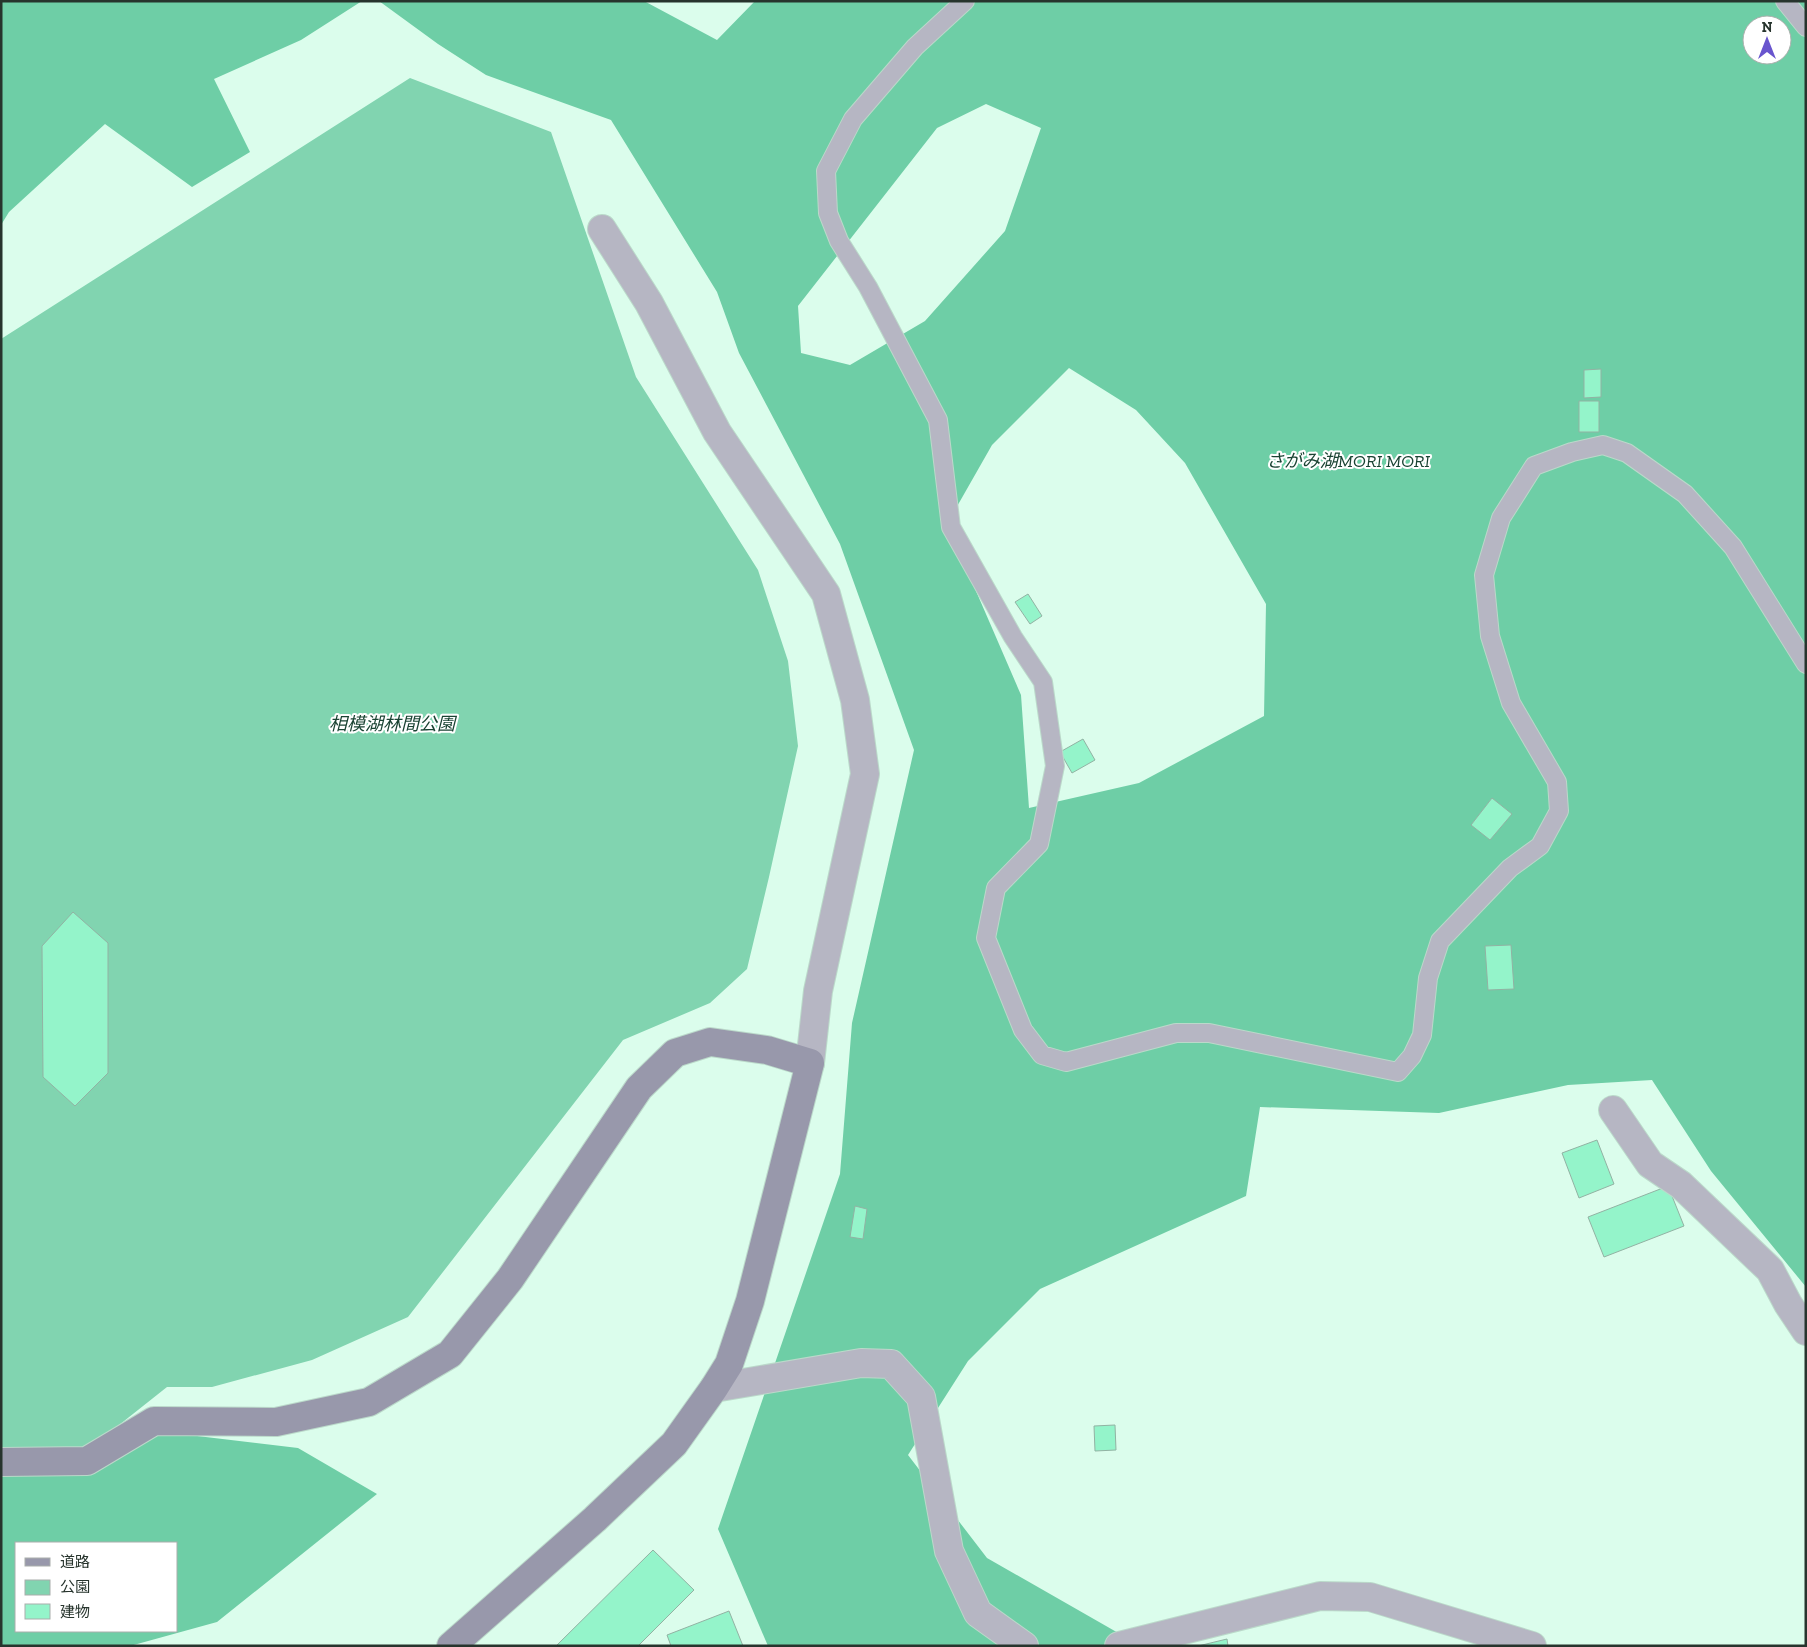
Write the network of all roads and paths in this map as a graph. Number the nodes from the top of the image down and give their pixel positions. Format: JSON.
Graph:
{"nodes":[{"id":1,"x":965,"y":1,"type":"edge"},
{"id":2,"x":1785,"y":1,"type":"edge"},
{"id":3,"x":1806,"y":27,"type":"edge"},
{"id":4,"x":602,"y":229,"type":"dead end"},
{"id":5,"x":1806,"y":664,"type":"edge"},
{"id":6,"x":810,"y":1063,"type":"junction"},
{"id":7,"x":1613,"y":1110,"type":"dead end"},
{"id":8,"x":1806,"y":1331,"type":"edge"},
{"id":9,"x":714,"y":1388,"type":"junction"},
{"id":10,"x":1,"y":1462,"type":"edge"},
{"id":11,"x":451,"y":1646,"type":"edge"},
{"id":12,"x":1024,"y":1646,"type":"edge"},
{"id":13,"x":1119,"y":1646,"type":"edge"},
{"id":14,"x":1532,"y":1646,"type":"edge"}],
"edges":[{"from":1,"to":5,"type":"lane"},
{"from":2,"to":3,"type":"lane"},
{"from":4,"to":6,"type":"street"},
{"from":6,"to":9,"type":"street"},
{"from":6,"to":10,"type":"street"},
{"from":7,"to":8,"type":"street"},
{"from":9,"to":11,"type":"street"},
{"from":9,"to":12,"type":"street"},
{"from":13,"to":14,"type":"street"}]}
